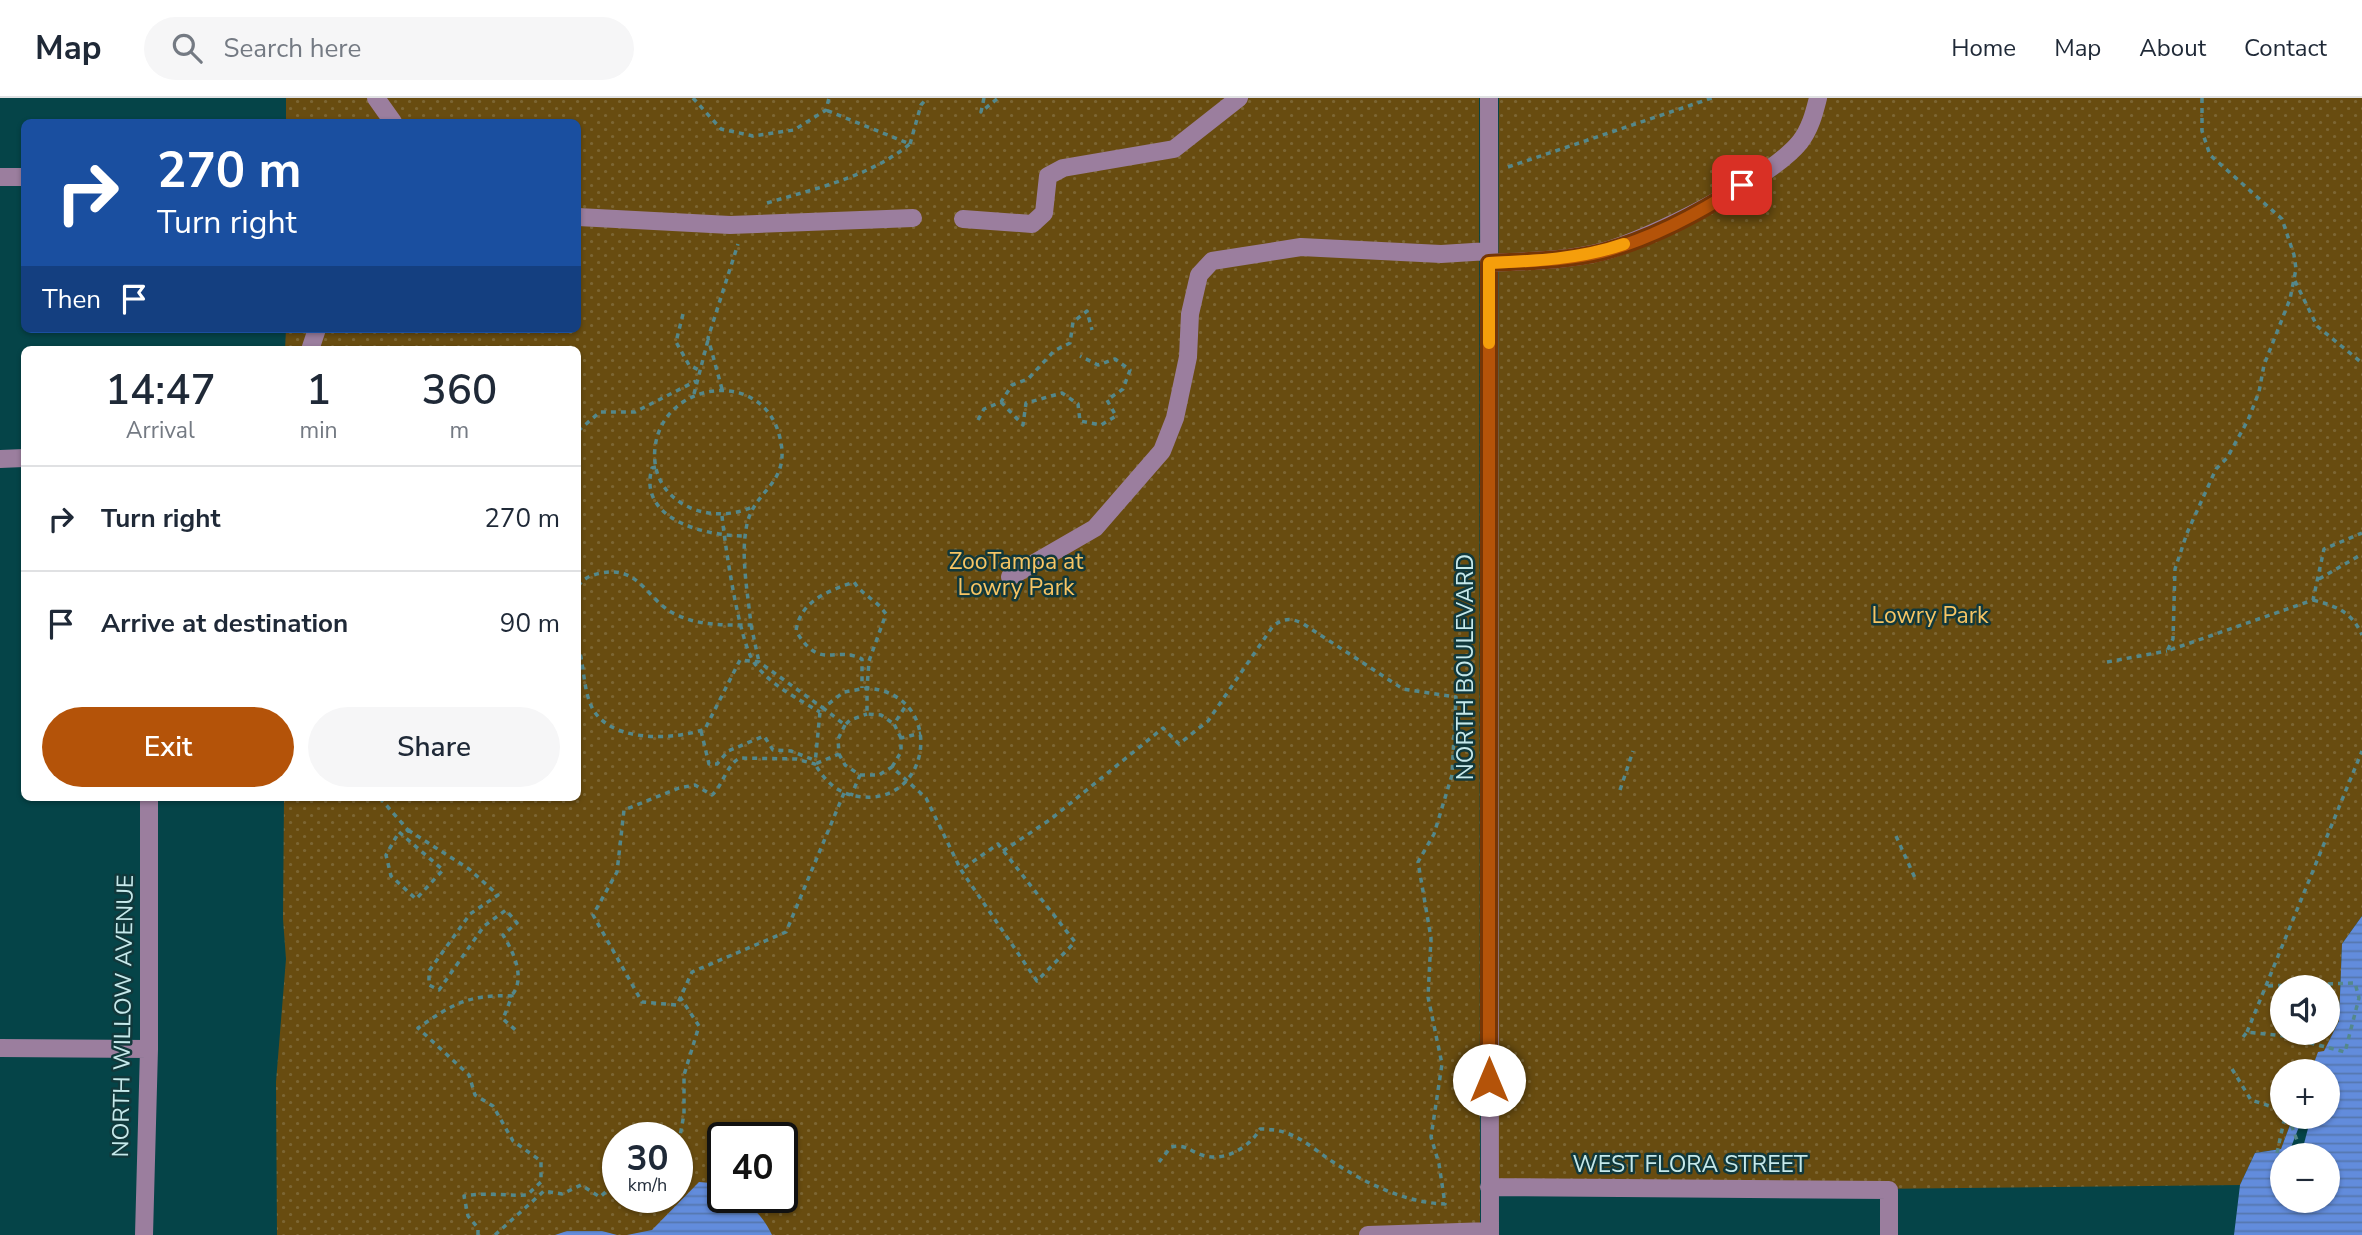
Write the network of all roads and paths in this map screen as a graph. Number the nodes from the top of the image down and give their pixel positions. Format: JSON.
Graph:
{"nodes":[{"id":1,"x":376,"y":98,"type":"edge"},
{"id":2,"x":693,"y":98,"type":"edge"},
{"id":3,"x":830,"y":98,"type":"edge"},
{"id":4,"x":927,"y":98,"type":"edge"},
{"id":5,"x":984,"y":98,"type":"edge"},
{"id":6,"x":998,"y":98,"type":"edge"},
{"id":7,"x":1239,"y":98,"type":"edge"},
{"id":8,"x":1489,"y":98,"type":"edge"},
{"id":9,"x":1712,"y":98,"type":"edge"},
{"id":10,"x":1818,"y":98,"type":"edge"},
{"id":11,"x":2202,"y":98,"type":"edge"},
{"id":12,"x":827,"y":110,"type":"junction"},
{"id":13,"x":391,"y":119,"type":"edge"},
{"id":14,"x":910,"y":144,"type":"junction"},
{"id":15,"x":1514,"y":164,"type":"dead end"},
{"id":16,"x":0,"y":177,"type":"edge"},
{"id":17,"x":21,"y":177,"type":"edge"},
{"id":18,"x":756,"y":207,"type":"dead end"},
{"id":19,"x":581,"y":217,"type":"edge"},
{"id":20,"x":913,"y":218,"type":"dead end"},
{"id":21,"x":963,"y":219,"type":"dead end"},
{"id":22,"x":742,"y":232,"type":"dead end"},
{"id":23,"x":1489,"y":257,"type":"junction"},
{"id":24,"x":2294,"y":279,"type":"junction"},
{"id":25,"x":683,"y":314,"type":"dead end"},
{"id":26,"x":1092,"y":330,"type":"dead end"},
{"id":27,"x":708,"y":338,"type":"junction"},
{"id":28,"x":1080,"y":356,"type":"dead end"},
{"id":29,"x":2362,"y":363,"type":"edge"},
{"id":30,"x":699,"y":370,"type":"junction"},
{"id":31,"x":696,"y":381,"type":"junction"},
{"id":32,"x":722,"y":389,"type":"junction"},
{"id":33,"x":694,"y":394,"type":"junction"},
{"id":34,"x":1000,"y":402,"type":"junction"},
{"id":35,"x":978,"y":420,"type":"dead end"},
{"id":36,"x":581,"y":428,"type":"edge"},
{"id":37,"x":0,"y":458,"type":"edge"},
{"id":38,"x":21,"y":458,"type":"edge"},
{"id":39,"x":656,"y":467,"type":"junction"},
{"id":40,"x":751,"y":507,"type":"junction"},
{"id":41,"x":722,"y":516,"type":"junction"},
{"id":42,"x":2362,"y":533,"type":"edge"},
{"id":43,"x":724,"y":536,"type":"junction"},
{"id":44,"x":745,"y":536,"type":"junction"},
{"id":45,"x":2362,"y":554,"type":"edge"},
{"id":46,"x":1010,"y":577,"type":"dead end"},
{"id":47,"x":2318,"y":580,"type":"junction"},
{"id":48,"x":581,"y":583,"type":"edge"},
{"id":49,"x":2313,"y":600,"type":"junction"},
{"id":50,"x":742,"y":625,"type":"junction"},
{"id":51,"x":751,"y":625,"type":"junction"},
{"id":52,"x":2362,"y":635,"type":"edge"},
{"id":53,"x":2166,"y":652,"type":"junction"},
{"id":54,"x":581,"y":660,"type":"edge"},
{"id":55,"x":753,"y":662,"type":"junction"},
{"id":56,"x":759,"y":662,"type":"junction"},
{"id":57,"x":2107,"y":662,"type":"dead end"},
{"id":58,"x":865,"y":688,"type":"junction"},
{"id":59,"x":907,"y":705,"type":"junction"},
{"id":60,"x":822,"y":710,"type":"junction"},
{"id":61,"x":867,"y":714,"type":"junction"},
{"id":62,"x":894,"y":724,"type":"junction"},
{"id":63,"x":845,"y":725,"type":"junction"},
{"id":64,"x":701,"y":731,"type":"junction"},
{"id":65,"x":921,"y":733,"type":"junction"},
{"id":66,"x":901,"y":738,"type":"junction"},
{"id":67,"x":1633,"y":751,"type":"dead end"},
{"id":68,"x":2362,"y":751,"type":"edge"},
{"id":69,"x":839,"y":754,"type":"junction"},
{"id":70,"x":815,"y":762,"type":"junction"},
{"id":71,"x":892,"y":767,"type":"junction"},
{"id":72,"x":860,"y":775,"type":"junction"},
{"id":73,"x":906,"y":781,"type":"junction"},
{"id":74,"x":1620,"y":790,"type":"dead end"},
{"id":75,"x":844,"y":793,"type":"junction"},
{"id":76,"x":852,"y":796,"type":"junction"},
{"id":77,"x":149,"y":801,"type":"edge"},
{"id":78,"x":383,"y":801,"type":"edge"},
{"id":79,"x":408,"y":830,"type":"junction"},
{"id":80,"x":403,"y":836,"type":"junction"},
{"id":81,"x":1896,"y":836,"type":"dead end"},
{"id":82,"x":1003,"y":851,"type":"junction"},
{"id":83,"x":961,"y":870,"type":"junction"},
{"id":84,"x":1915,"y":878,"type":"dead end"},
{"id":85,"x":2265,"y":986,"type":"junction"},
{"id":86,"x":512,"y":996,"type":"junction"},
{"id":87,"x":680,"y":997,"type":"junction"},
{"id":88,"x":2247,"y":1032,"type":"junction"},
{"id":89,"x":519,"y":1033,"type":"dead end"},
{"id":90,"x":2243,"y":1037,"type":"dead end"},
{"id":91,"x":0,"y":1048,"type":"edge"},
{"id":92,"x":149,"y":1049,"type":"junction"},
{"id":93,"x":2232,"y":1069,"type":"dead end"},
{"id":94,"x":2270,"y":1106,"type":"edge"},
{"id":95,"x":683,"y":1122,"type":"edge"},
{"id":96,"x":2292,"y":1129,"type":"edge"},
{"id":97,"x":2298,"y":1143,"type":"dead end"},
{"id":98,"x":1159,"y":1162,"type":"dead end"},
{"id":99,"x":1489,"y":1188,"type":"junction"},
{"id":100,"x":602,"y":1195,"type":"edge"},
{"id":101,"x":1490,"y":1233,"type":"edge"},
{"id":102,"x":144,"y":1235,"type":"edge"},
{"id":103,"x":478,"y":1235,"type":"edge"},
{"id":104,"x":495,"y":1235,"type":"edge"},
{"id":105,"x":1369,"y":1235,"type":"edge"},
{"id":106,"x":1889,"y":1235,"type":"edge"}],
"edges":[{"from":1,"to":13,"type":"street"},
{"from":2,"to":12,"type":"path"},
{"from":3,"to":12,"type":"path"},
{"from":4,"to":14,"type":"path"},
{"from":5,"to":6,"type":"path"},
{"from":7,"to":21,"type":"street"},
{"from":8,"to":23,"type":"street","name":"NORTH BOULEVARD"},
{"from":9,"to":15,"type":"path"},
{"from":10,"to":23,"type":"street"},
{"from":11,"to":24,"type":"path"},
{"from":12,"to":14,"type":"path"},
{"from":14,"to":18,"type":"path"},
{"from":16,"to":17,"type":"street"},
{"from":19,"to":20,"type":"street"},
{"from":22,"to":27,"type":"path"},
{"from":23,"to":46,"type":"street"},
{"from":23,"to":99,"type":"street","name":"NORTH BOULEVARD"},
{"from":24,"to":29,"type":"path"},
{"from":24,"to":53,"type":"path"},
{"from":25,"to":30,"type":"path"},
{"from":26,"to":34,"type":"path"},
{"from":27,"to":30,"type":"path"},
{"from":27,"to":32,"type":"path"},
{"from":28,"to":34,"type":"path"},
{"from":30,"to":31,"type":"path"},
{"from":31,"to":33,"type":"path"},
{"from":31,"to":36,"type":"path"},
{"from":32,"to":33,"type":"path"},
{"from":32,"to":40,"type":"path"},
{"from":33,"to":39,"type":"path"},
{"from":34,"to":35,"type":"path"},
{"from":37,"to":38,"type":"street"},
{"from":39,"to":41,"type":"path"},
{"from":39,"to":43,"type":"path"},
{"from":40,"to":41,"type":"path"},
{"from":40,"to":44,"type":"path"},
{"from":41,"to":43,"type":"path"},
{"from":42,"to":47,"type":"path"},
{"from":43,"to":44,"type":"path"},
{"from":43,"to":50,"type":"path"},
{"from":44,"to":51,"type":"path"},
{"from":45,"to":47,"type":"path"},
{"from":47,"to":49,"type":"path"},
{"from":48,"to":50,"type":"path"},
{"from":49,"to":52,"type":"path"},
{"from":49,"to":53,"type":"path"},
{"from":50,"to":51,"type":"path"},
{"from":50,"to":55,"type":"path"},
{"from":51,"to":56,"type":"path"},
{"from":53,"to":57,"type":"path"},
{"from":54,"to":64,"type":"path"},
{"from":55,"to":56,"type":"path"},
{"from":55,"to":60,"type":"path"},
{"from":55,"to":64,"type":"path"},
{"from":56,"to":60,"type":"path"},
{"from":58,"to":58,"type":"path"},
{"from":58,"to":59,"type":"path"},
{"from":58,"to":60,"type":"path"},
{"from":58,"to":61,"type":"path"},
{"from":59,"to":62,"type":"path"},
{"from":59,"to":65,"type":"path"},
{"from":60,"to":63,"type":"path"},
{"from":60,"to":70,"type":"path"},
{"from":61,"to":62,"type":"path"},
{"from":61,"to":63,"type":"path"},
{"from":62,"to":66,"type":"path"},
{"from":63,"to":69,"type":"path"},
{"from":64,"to":70,"type":"path"},
{"from":65,"to":66,"type":"path"},
{"from":65,"to":73,"type":"path"},
{"from":66,"to":71,"type":"path"},
{"from":67,"to":74,"type":"path"},
{"from":68,"to":85,"type":"path"},
{"from":69,"to":70,"type":"path"},
{"from":69,"to":72,"type":"path"},
{"from":70,"to":75,"type":"path"},
{"from":70,"to":87,"type":"path"},
{"from":71,"to":72,"type":"path"},
{"from":71,"to":73,"type":"path"},
{"from":72,"to":76,"type":"path"},
{"from":73,"to":76,"type":"path"},
{"from":73,"to":83,"type":"path"},
{"from":75,"to":76,"type":"path"},
{"from":75,"to":87,"type":"path"},
{"from":77,"to":92,"type":"street","name":"NORTH WILLOW AVENUE"},
{"from":78,"to":79,"type":"path"},
{"from":79,"to":80,"type":"path"},
{"from":79,"to":86,"type":"path"},
{"from":80,"to":80,"type":"path"},
{"from":81,"to":84,"type":"path"},
{"from":82,"to":83,"type":"path"},
{"from":82,"to":83,"type":"path"},
{"from":82,"to":98,"type":"path"},
{"from":85,"to":88,"type":"path"},
{"from":85,"to":88,"type":"path"},
{"from":86,"to":89,"type":"path"},
{"from":86,"to":103,"type":"path"},
{"from":87,"to":95,"type":"path"},
{"from":88,"to":90,"type":"path"},
{"from":91,"to":92,"type":"street"},
{"from":92,"to":102,"type":"street","name":"NORTH WILLOW AVENUE"},
{"from":93,"to":94,"type":"path"},
{"from":96,"to":97,"type":"path"},
{"from":99,"to":101,"type":"street","name":"NORTH BOULEVARD"},
{"from":99,"to":106,"type":"street","name":"WEST FLORA STREET"},
{"from":100,"to":104,"type":"path"},
{"from":101,"to":105,"type":"street"}]}
